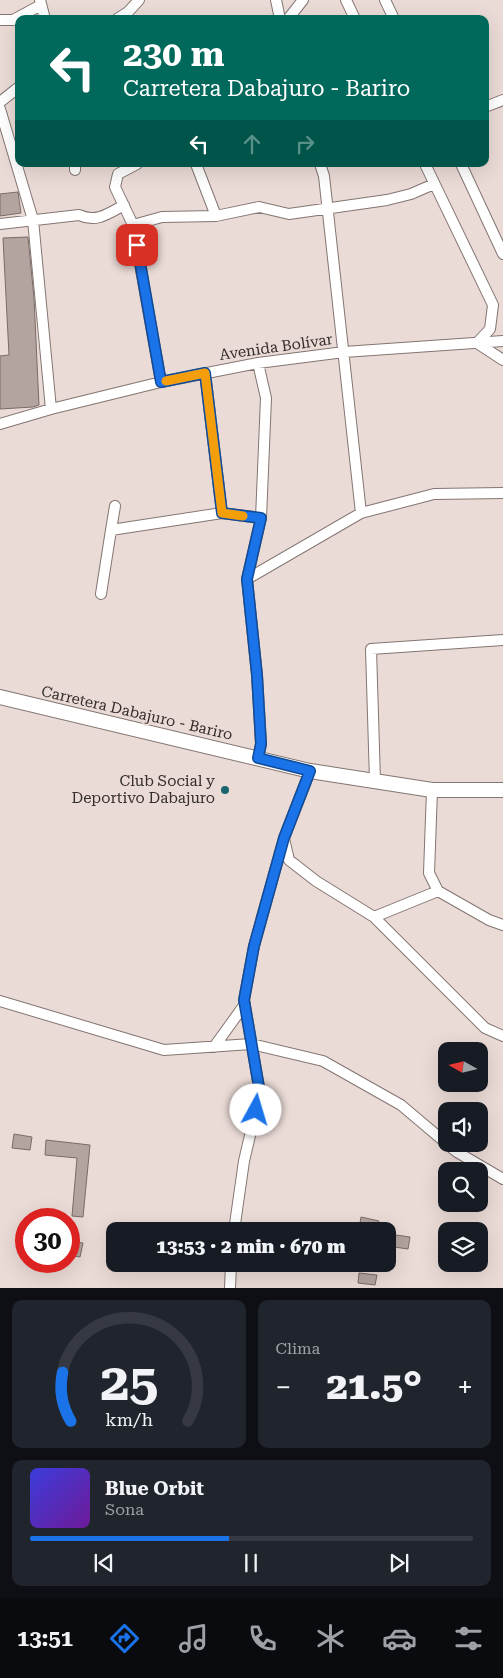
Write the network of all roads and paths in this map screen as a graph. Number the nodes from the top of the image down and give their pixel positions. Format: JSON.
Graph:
{"nodes":[{"id":1,"x":139,"y":0,"type":"edge"},
{"id":2,"x":276,"y":0,"type":"edge"},
{"id":3,"x":303,"y":0,"type":"edge"},
{"id":4,"x":346,"y":0,"type":"edge"},
{"id":5,"x":385,"y":0,"type":"edge"},
{"id":6,"x":41,"y":2,"type":"edge"},
{"id":7,"x":24,"y":15,"type":"edge"},
{"id":8,"x":44,"y":15,"type":"edge"},
{"id":9,"x":123,"y":15,"type":"edge"},
{"id":10,"x":279,"y":15,"type":"edge"},
{"id":11,"x":291,"y":15,"type":"edge"},
{"id":12,"x":353,"y":15,"type":"edge"},
{"id":13,"x":392,"y":15,"type":"edge"},
{"id":14,"x":0,"y":20,"type":"edge"},
{"id":15,"x":15,"y":21,"type":"edge"},
{"id":16,"x":15,"y":90,"type":"edge"},
{"id":17,"x":503,"y":100,"type":"edge"},
{"id":18,"x":0,"y":102,"type":"edge"},
{"id":19,"x":489,"y":105,"type":"edge"},
{"id":20,"x":0,"y":109,"type":"edge"},
{"id":21,"x":15,"y":159,"type":"edge"},
{"id":22,"x":17,"y":167,"type":"edge"},
{"id":23,"x":131,"y":167,"type":"edge"},
{"id":24,"x":198,"y":167,"type":"edge"},
{"id":25,"x":321,"y":167,"type":"edge"},
{"id":26,"x":426,"y":167,"type":"edge"},
{"id":27,"x":462,"y":167,"type":"edge"},
{"id":28,"x":434,"y":184,"type":"junction"},
{"id":29,"x":124,"y":205,"type":"junction"},
{"id":30,"x":328,"y":208,"type":"junction"},
{"id":31,"x":216,"y":216,"type":"junction"},
{"id":32,"x":33,"y":220,"type":"junction"},
{"id":33,"x":0,"y":224,"type":"edge"},
{"id":34,"x":133,"y":225,"type":"junction"},
{"id":35,"x":503,"y":254,"type":"edge"},
{"id":36,"x":503,"y":341,"type":"edge"},
{"id":37,"x":477,"y":343,"type":"junction"},
{"id":38,"x":344,"y":352,"type":"junction"},
{"id":39,"x":503,"y":360,"type":"edge"},
{"id":40,"x":258,"y":363,"type":"junction"},
{"id":41,"x":205,"y":373,"type":"junction"},
{"id":42,"x":161,"y":382,"type":"junction"},
{"id":43,"x":51,"y":409,"type":"junction"},
{"id":44,"x":0,"y":424,"type":"edge"},
{"id":45,"x":503,"y":493,"type":"edge"},
{"id":46,"x":115,"y":506,"type":"dead end"},
{"id":47,"x":222,"y":513,"type":"junction"},
{"id":48,"x":361,"y":513,"type":"junction"},
{"id":49,"x":261,"y":518,"type":"junction"},
{"id":50,"x":111,"y":530,"type":"junction"},
{"id":51,"x":247,"y":579,"type":"junction"},
{"id":52,"x":101,"y":594,"type":"dead end"},
{"id":53,"x":503,"y":640,"type":"edge"},
{"id":54,"x":0,"y":697,"type":"edge"},
{"id":55,"x":258,"y":758,"type":"junction"},
{"id":56,"x":310,"y":771,"type":"junction"},
{"id":57,"x":375,"y":781,"type":"junction"},
{"id":58,"x":432,"y":790,"type":"junction"},
{"id":59,"x":503,"y":790,"type":"edge"},
{"id":60,"x":284,"y":838,"type":"junction"},
{"id":61,"x":438,"y":891,"type":"junction"},
{"id":62,"x":374,"y":917,"type":"junction"},
{"id":63,"x":503,"y":926,"type":"edge"},
{"id":64,"x":0,"y":1001,"type":"edge"},
{"id":65,"x":245,"y":1004,"type":"junction"},
{"id":66,"x":503,"y":1036,"type":"edge"},
{"id":67,"x":251,"y":1044,"type":"junction"},
{"id":68,"x":214,"y":1047,"type":"junction"},
{"id":69,"x":438,"y":1136,"type":"edge"},
{"id":70,"x":457,"y":1152,"type":"edge"},
{"id":71,"x":503,"y":1179,"type":"edge"},
{"id":72,"x":235,"y":1222,"type":"edge"},
{"id":73,"x":231,"y":1272,"type":"edge"},
{"id":74,"x":230,"y":1288,"type":"edge"}],
"edges":[{"from":1,"to":9,"type":"street"},
{"from":2,"to":10,"type":"street"},
{"from":3,"to":11,"type":"street"},
{"from":4,"to":12,"type":"street"},
{"from":5,"to":13,"type":"street"},
{"from":6,"to":7,"type":"street"},
{"from":6,"to":8,"type":"street"},
{"from":14,"to":15,"type":"street"},
{"from":16,"to":18,"type":"street"},
{"from":17,"to":19,"type":"street"},
{"from":20,"to":21,"type":"street"},
{"from":22,"to":32,"type":"street"},
{"from":23,"to":29,"type":"street"},
{"from":24,"to":31,"type":"street"},
{"from":25,"to":30,"type":"street"},
{"from":26,"to":28,"type":"street"},
{"from":27,"to":35,"type":"street"},
{"from":28,"to":30,"type":"street"},
{"from":28,"to":37,"type":"street"},
{"from":29,"to":32,"type":"street"},
{"from":29,"to":34,"type":"street"},
{"from":30,"to":31,"type":"street"},
{"from":30,"to":38,"type":"street"},
{"from":31,"to":34,"type":"street"},
{"from":32,"to":33,"type":"street"},
{"from":32,"to":43,"type":"street"},
{"from":34,"to":42,"type":"street"},
{"from":36,"to":37,"type":"street","name":"Avenida Bolívar"},
{"from":37,"to":38,"type":"street","name":"Avenida Bolívar"},
{"from":37,"to":39,"type":"street"},
{"from":38,"to":40,"type":"street","name":"Avenida Bolívar"},
{"from":38,"to":48,"type":"street"},
{"from":40,"to":41,"type":"street","name":"Avenida Bolívar"},
{"from":40,"to":49,"type":"street"},
{"from":41,"to":42,"type":"street","name":"Avenida Bolívar"},
{"from":41,"to":47,"type":"street"},
{"from":42,"to":43,"type":"street","name":"Avenida Bolívar"},
{"from":43,"to":44,"type":"street","name":"Avenida Bolívar"},
{"from":45,"to":48,"type":"street"},
{"from":46,"to":50,"type":"street"},
{"from":47,"to":49,"type":"street"},
{"from":47,"to":50,"type":"street"},
{"from":48,"to":51,"type":"street"},
{"from":49,"to":51,"type":"street"},
{"from":50,"to":52,"type":"street"},
{"from":51,"to":55,"type":"street"},
{"from":53,"to":57,"type":"street"},
{"from":54,"to":55,"type":"street","name":"Carretera Dabajuro - Bariro"},
{"from":55,"to":56,"type":"street","name":"Carretera Dabajuro - Bariro"},
{"from":56,"to":57,"type":"street","name":"Carretera Dabajuro - Bariro"},
{"from":56,"to":60,"type":"street"},
{"from":57,"to":58,"type":"street","name":"Carretera Dabajuro - Bariro"},
{"from":58,"to":59,"type":"street","name":"Carretera Dabajuro - Bariro"},
{"from":58,"to":61,"type":"street"},
{"from":60,"to":62,"type":"street"},
{"from":60,"to":65,"type":"street"},
{"from":61,"to":62,"type":"street"},
{"from":61,"to":63,"type":"street"},
{"from":62,"to":66,"type":"street"},
{"from":64,"to":68,"type":"street"},
{"from":65,"to":67,"type":"street"},
{"from":65,"to":68,"type":"street"},
{"from":67,"to":68,"type":"street"},
{"from":67,"to":69,"type":"street"},
{"from":67,"to":72,"type":"street"},
{"from":70,"to":71,"type":"street"},
{"from":73,"to":74,"type":"street"}]}
